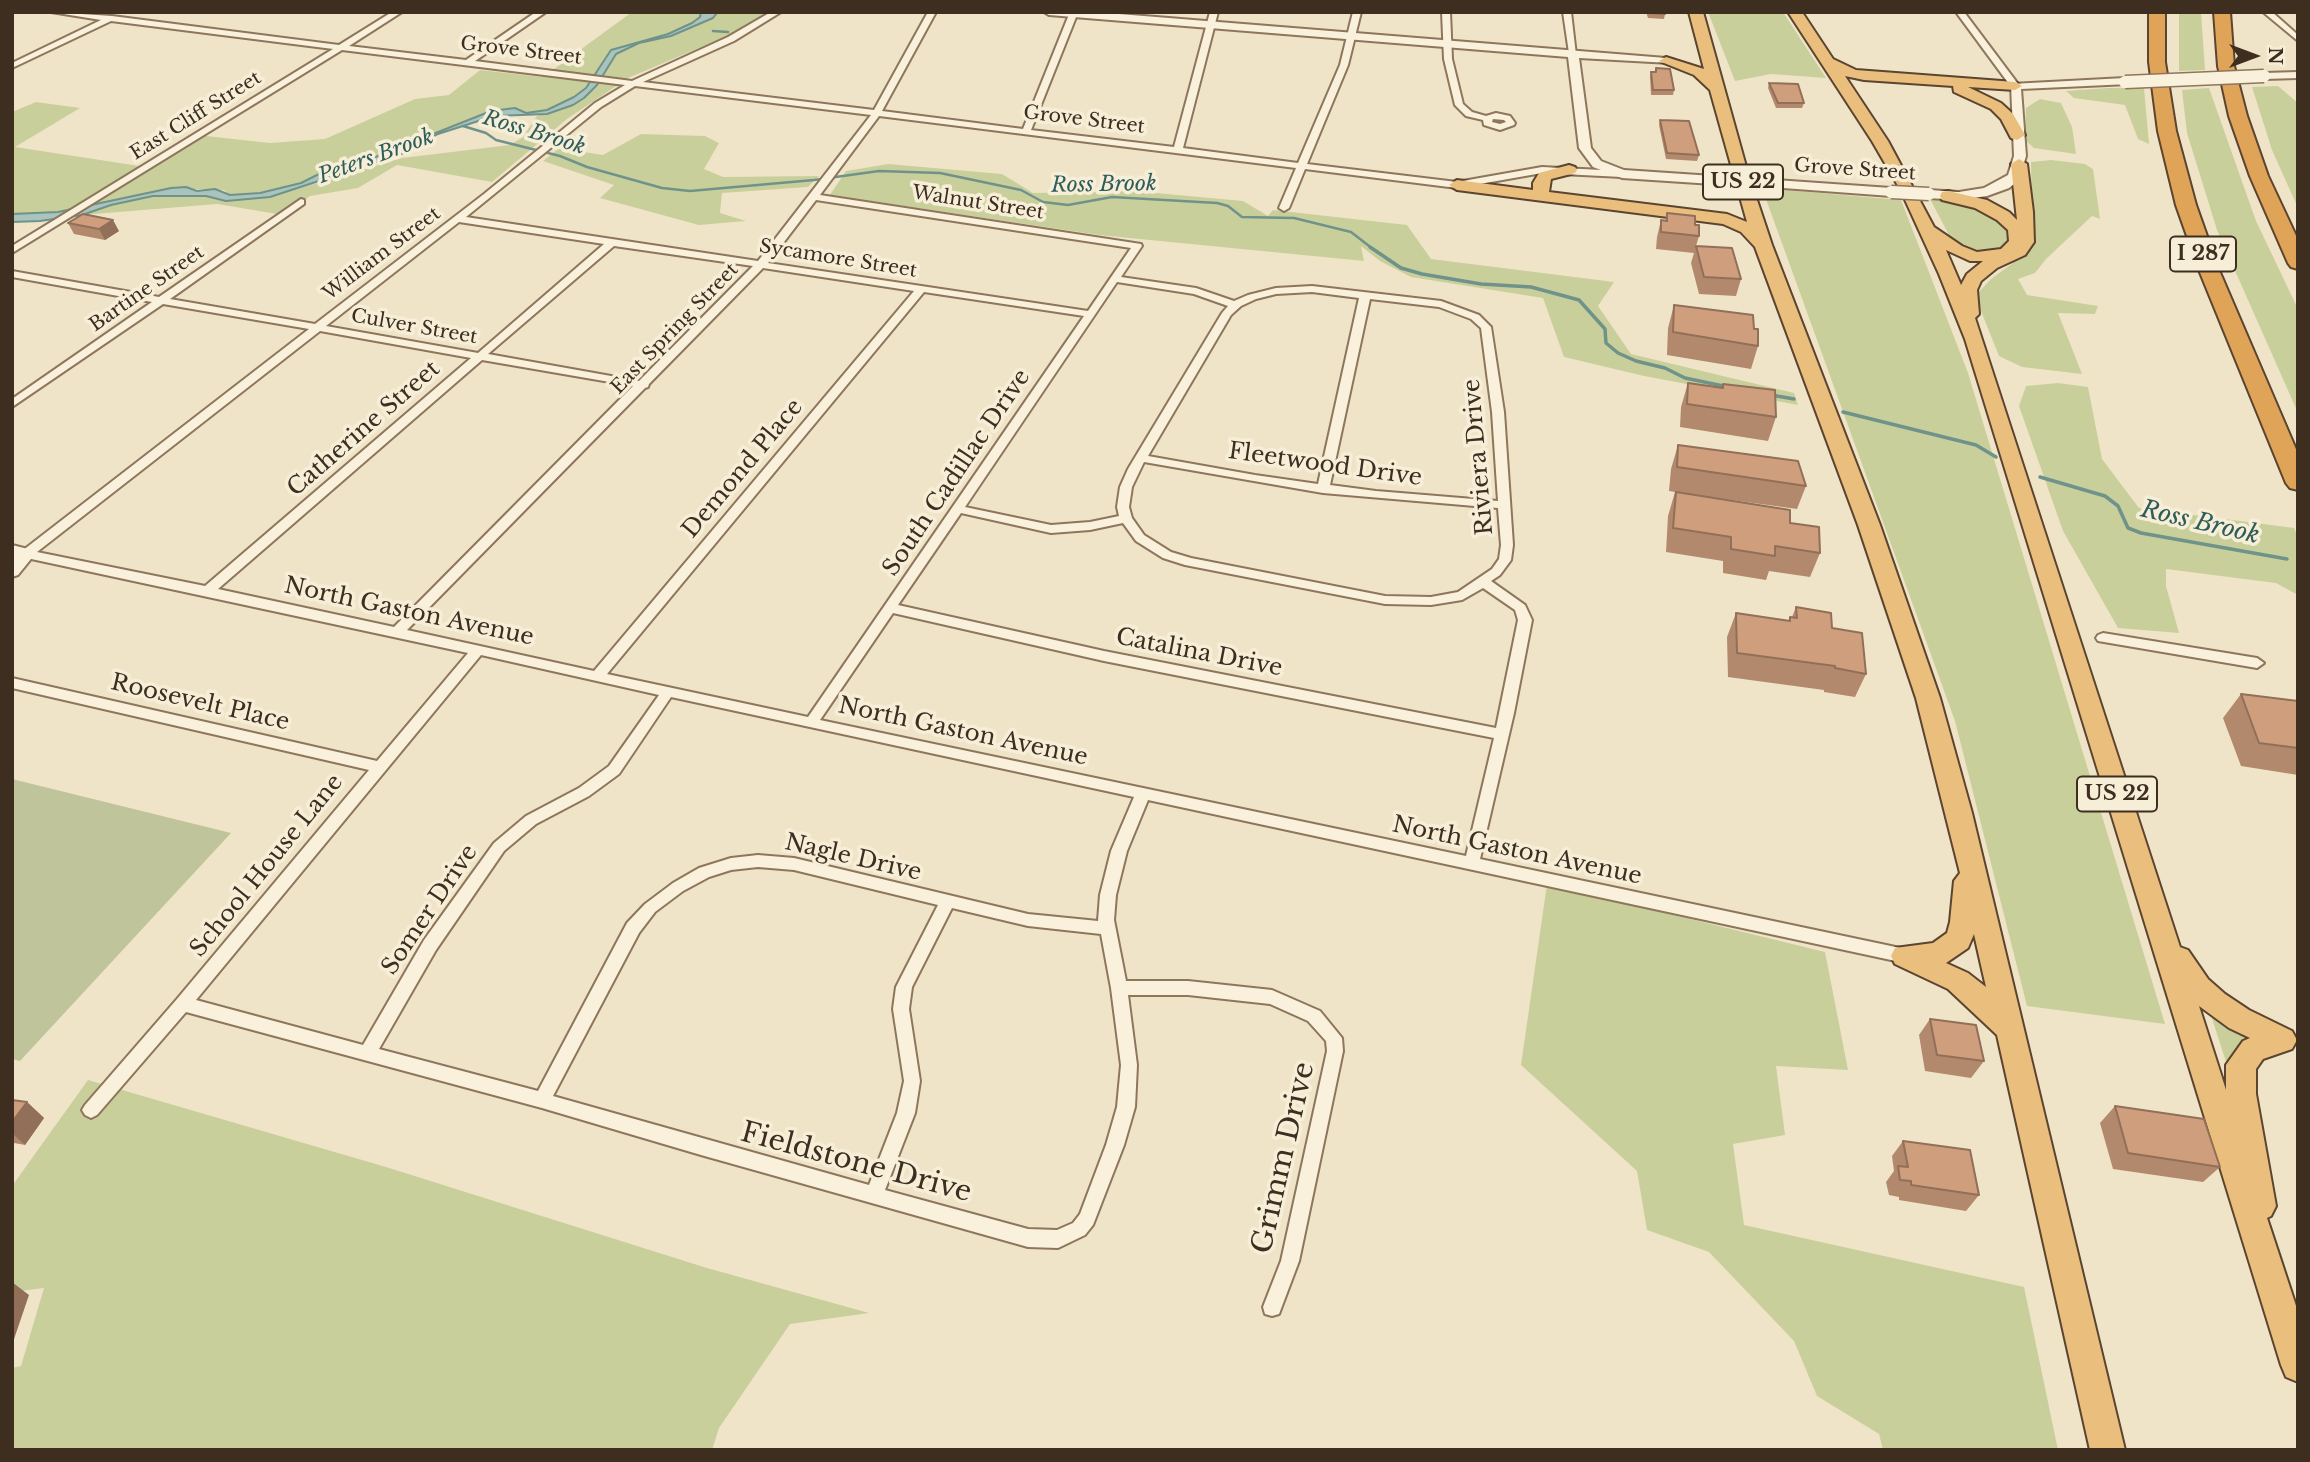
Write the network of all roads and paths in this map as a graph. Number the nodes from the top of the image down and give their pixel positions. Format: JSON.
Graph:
{"nodes":[{"id":1,"x":55,"y":12,"type":"edge"},
{"id":2,"x":125,"y":12,"type":"edge"},
{"id":3,"x":398,"y":12,"type":"edge"},
{"id":4,"x":542,"y":12,"type":"edge"},
{"id":5,"x":777,"y":12,"type":"edge"},
{"id":6,"x":932,"y":12,"type":"edge"},
{"id":7,"x":1049,"y":12,"type":"edge"},
{"id":8,"x":1214,"y":12,"type":"edge"},
{"id":9,"x":1357,"y":12,"type":"edge"},
{"id":10,"x":1446,"y":12,"type":"edge"},
{"id":11,"x":1567,"y":12,"type":"edge"},
{"id":12,"x":1795,"y":12,"type":"edge"},
{"id":13,"x":1960,"y":12,"type":"edge"},
{"id":14,"x":2157,"y":12,"type":"edge"},
{"id":15,"x":2222,"y":12,"type":"edge"},
{"id":16,"x":2267,"y":12,"type":"edge"},
{"id":17,"x":1074,"y":13,"type":"edge"},
{"id":18,"x":1697,"y":13,"type":"edge"},
{"id":19,"x":113,"y":18,"type":"junction"},
{"id":20,"x":1211,"y":25,"type":"junction"},
{"id":21,"x":1353,"y":36,"type":"junction"},
{"id":22,"x":2298,"y":39,"type":"edge"},
{"id":23,"x":1447,"y":43,"type":"junction"},
{"id":24,"x":1706,"y":45,"type":"junction"},
{"id":25,"x":341,"y":47,"type":"junction"},
{"id":26,"x":1573,"y":53,"type":"junction"},
{"id":27,"x":1614,"y":56,"type":"junction"},
{"id":28,"x":1666,"y":61,"type":"junction"},
{"id":29,"x":1828,"y":62,"type":"junction"},
{"id":30,"x":467,"y":63,"type":"junction"},
{"id":31,"x":12,"y":66,"type":"edge"},
{"id":32,"x":1574,"y":71,"type":"junction"},
{"id":33,"x":2298,"y":75,"type":"edge"},
{"id":34,"x":1877,"y":78,"type":"junction"},
{"id":35,"x":1917,"y":80,"type":"junction"},
{"id":36,"x":632,"y":84,"type":"junction"},
{"id":37,"x":2087,"y":84,"type":"junction"},
{"id":38,"x":2015,"y":86,"type":"junction"},
{"id":39,"x":1717,"y":89,"type":"junction"},
{"id":40,"x":1849,"y":94,"type":"junction"},
{"id":41,"x":877,"y":113,"type":"junction"},
{"id":42,"x":2016,"y":117,"type":"junction"},
{"id":43,"x":1488,"y":119,"type":"dead end"},
{"id":44,"x":1026,"y":132,"type":"junction"},
{"id":45,"x":2017,"y":135,"type":"junction"},
{"id":46,"x":1178,"y":151,"type":"junction"},
{"id":47,"x":2019,"y":164,"type":"junction"},
{"id":48,"x":1301,"y":166,"type":"junction"},
{"id":49,"x":1569,"y":170,"type":"junction"},
{"id":50,"x":1622,"y":174,"type":"junction"},
{"id":51,"x":1457,"y":185,"type":"junction"},
{"id":52,"x":1746,"y":193,"type":"junction"},
{"id":53,"x":1541,"y":195,"type":"junction"},
{"id":54,"x":1948,"y":196,"type":"junction"},
{"id":55,"x":815,"y":197,"type":"junction"},
{"id":56,"x":302,"y":202,"type":"dead end"},
{"id":57,"x":1284,"y":208,"type":"dead end"},
{"id":58,"x":1696,"y":214,"type":"junction"},
{"id":59,"x":457,"y":219,"type":"junction"},
{"id":60,"x":1927,"y":226,"type":"junction"},
{"id":61,"x":612,"y":242,"type":"junction"},
{"id":62,"x":1763,"y":245,"type":"junction"},
{"id":63,"x":1137,"y":246,"type":"joint"},
{"id":64,"x":12,"y":250,"type":"edge"},
{"id":65,"x":2298,"y":263,"type":"edge"},
{"id":66,"x":761,"y":265,"type":"junction"},
{"id":67,"x":12,"y":274,"type":"edge"},
{"id":68,"x":1116,"y":279,"type":"junction"},
{"id":69,"x":921,"y":289,"type":"junction"},
{"id":70,"x":1365,"y":296,"type":"junction"},
{"id":71,"x":160,"y":301,"type":"junction"},
{"id":72,"x":1235,"y":305,"type":"junction"},
{"id":73,"x":1090,"y":314,"type":"junction"},
{"id":74,"x":316,"y":327,"type":"junction"},
{"id":75,"x":1974,"y":339,"type":"junction"},
{"id":76,"x":479,"y":356,"type":"junction"},
{"id":77,"x":645,"y":385,"type":"junction"},
{"id":78,"x":12,"y":404,"type":"edge"},
{"id":79,"x":1141,"y":458,"type":"junction"},
{"id":80,"x":2298,"y":483,"type":"edge"},
{"id":81,"x":1323,"y":489,"type":"junction"},
{"id":82,"x":1505,"y":505,"type":"junction"},
{"id":83,"x":959,"y":509,"type":"junction"},
{"id":84,"x":1126,"y":519,"type":"junction"},
{"id":85,"x":19,"y":553,"type":"edge"},
{"id":86,"x":12,"y":571,"type":"edge"},
{"id":87,"x":1485,"y":583,"type":"junction"},
{"id":88,"x":207,"y":592,"type":"junction"},
{"id":89,"x":890,"y":608,"type":"junction"},
{"id":90,"x":397,"y":633,"type":"junction"},
{"id":91,"x":2103,"y":638,"type":"dead end"},
{"id":92,"x":477,"y":651,"type":"junction"},
{"id":93,"x":2257,"y":663,"type":"dead end"},
{"id":94,"x":597,"y":677,"type":"junction"},
{"id":95,"x":12,"y":683,"type":"edge"},
{"id":96,"x":668,"y":692,"type":"junction"},
{"id":97,"x":811,"y":723,"type":"junction"},
{"id":98,"x":1501,"y":734,"type":"junction"},
{"id":99,"x":378,"y":767,"type":"junction"},
{"id":100,"x":1143,"y":794,"type":"junction"},
{"id":101,"x":1969,"y":857,"type":"junction"},
{"id":102,"x":1471,"y":864,"type":"junction"},
{"id":103,"x":947,"y":902,"type":"junction"},
{"id":104,"x":1107,"y":928,"type":"junction"},
{"id":105,"x":2160,"y":928,"type":"junction"},
{"id":106,"x":1905,"y":956,"type":"junction"},
{"id":107,"x":1119,"y":988,"type":"junction"},
{"id":108,"x":183,"y":1004,"type":"junction"},
{"id":109,"x":2009,"y":1029,"type":"junction"},
{"id":110,"x":2290,"y":1041,"type":"edge"},
{"id":111,"x":367,"y":1054,"type":"junction"},
{"id":112,"x":542,"y":1100,"type":"junction"},
{"id":113,"x":91,"y":1110,"type":"dead end"},
{"id":114,"x":874,"y":1195,"type":"junction"},
{"id":115,"x":2270,"y":1276,"type":"junction"},
{"id":116,"x":1272,"y":1307,"type":"dead end"},
{"id":117,"x":2298,"y":1365,"type":"edge"},
{"id":118,"x":2108,"y":1450,"type":"edge"}],
"edges":[{"from":1,"to":19,"type":"street","name":"Grove Street"},
{"from":2,"to":19,"type":"street"},
{"from":3,"to":25,"type":"street","name":"East Cliff Street"},
{"from":4,"to":30,"type":"street"},
{"from":5,"to":36,"type":"street","name":"William Street"},
{"from":6,"to":41,"type":"street","name":"East Spring Street"},
{"from":7,"to":17,"type":"street"},
{"from":8,"to":20,"type":"street"},
{"from":9,"to":21,"type":"street"},
{"from":10,"to":23,"type":"street"},
{"from":11,"to":26,"type":"street"},
{"from":12,"to":29,"type":"highway","number":"US 22"},
{"from":13,"to":38,"type":"street"},
{"from":14,"to":80,"type":"highway","number":"I 287"},
{"from":15,"to":65,"type":"highway"},
{"from":16,"to":22,"type":"street"},
{"from":17,"to":20,"type":"street"},
{"from":17,"to":44,"type":"street"},
{"from":18,"to":24,"type":"highway","number":"US 22"},
{"from":19,"to":25,"type":"street","name":"Grove Street"},
{"from":19,"to":31,"type":"street"},
{"from":20,"to":21,"type":"street"},
{"from":20,"to":46,"type":"street"},
{"from":21,"to":23,"type":"street"},
{"from":21,"to":48,"type":"street"},
{"from":23,"to":26,"type":"street"},
{"from":23,"to":43,"type":"street"},
{"from":24,"to":28,"type":"highway"},
{"from":24,"to":39,"type":"highway","number":"US 22"},
{"from":25,"to":30,"type":"street","name":"Grove Street"},
{"from":25,"to":64,"type":"street","name":"East Cliff Street"},
{"from":26,"to":27,"type":"street"},
{"from":26,"to":32,"type":"street"},
{"from":27,"to":28,"type":"street"},
{"from":27,"to":32,"type":"street"},
{"from":28,"to":39,"type":"highway"},
{"from":29,"to":34,"type":"highway"},
{"from":29,"to":40,"type":"highway","number":"US 22"},
{"from":30,"to":36,"type":"street","name":"Grove Street"},
{"from":32,"to":50,"type":"street"},
{"from":33,"to":37,"type":"street","bridge":true},
{"from":34,"to":35,"type":"highway"},
{"from":34,"to":40,"type":"highway"},
{"from":35,"to":38,"type":"highway"},
{"from":35,"to":45,"type":"highway"},
{"from":36,"to":41,"type":"street","name":"Grove Street"},
{"from":36,"to":59,"type":"street","name":"William Street"},
{"from":37,"to":38,"type":"street"},
{"from":37,"to":42,"type":"street"},
{"from":38,"to":42,"type":"street"},
{"from":39,"to":52,"type":"highway","number":"US 22"},
{"from":40,"to":60,"type":"highway","number":"US 22"},
{"from":41,"to":44,"type":"street","name":"Grove Street"},
{"from":41,"to":55,"type":"street","name":"East Spring Street"},
{"from":42,"to":45,"type":"street"},
{"from":44,"to":46,"type":"street","name":"Grove Street"},
{"from":45,"to":47,"type":"street"},
{"from":46,"to":48,"type":"street","name":"Grove Street"},
{"from":47,"to":54,"type":"street","name":"Grove Street"},
{"from":47,"to":75,"type":"highway"},
{"from":48,"to":51,"type":"street","name":"Grove Street"},
{"from":48,"to":57,"type":"street"},
{"from":49,"to":50,"type":"street","name":"Grove Street"},
{"from":49,"to":51,"type":"street","name":"Grove Street"},
{"from":49,"to":53,"type":"highway"},
{"from":50,"to":54,"type":"street","name":"Grove Street","bridge":true},
{"from":51,"to":53,"type":"highway"},
{"from":52,"to":58,"type":"highway"},
{"from":52,"to":62,"type":"highway","number":"US 22"},
{"from":53,"to":58,"type":"highway"},
{"from":54,"to":60,"type":"highway"},
{"from":55,"to":63,"type":"street","name":"Walnut Street"},
{"from":55,"to":66,"type":"street","name":"East Spring Street"},
{"from":56,"to":71,"type":"street","name":"Bartine Street"},
{"from":58,"to":62,"type":"highway"},
{"from":59,"to":61,"type":"street","name":"Sycamore Street"},
{"from":59,"to":74,"type":"street","name":"William Street"},
{"from":60,"to":75,"type":"highway","number":"US 22"},
{"from":61,"to":66,"type":"street","name":"Sycamore Street"},
{"from":61,"to":76,"type":"street","name":"Catherine Street"},
{"from":62,"to":101,"type":"highway","number":"US 22"},
{"from":63,"to":68,"type":"street","name":"South Cadillac Drive"},
{"from":66,"to":69,"type":"street","name":"Sycamore Street"},
{"from":66,"to":77,"type":"street","name":"East Spring Street"},
{"from":67,"to":71,"type":"street","name":"Culver Street"},
{"from":68,"to":72,"type":"street"},
{"from":68,"to":73,"type":"street","name":"South Cadillac Drive"},
{"from":69,"to":73,"type":"street","name":"Sycamore Street"},
{"from":69,"to":94,"type":"street","name":"Demond Place"},
{"from":70,"to":72,"type":"street"},
{"from":70,"to":81,"type":"street"},
{"from":70,"to":82,"type":"street","name":"Riviera Drive"},
{"from":71,"to":74,"type":"street","name":"Culver Street"},
{"from":71,"to":78,"type":"street","name":"Bartine Street"},
{"from":72,"to":79,"type":"street"},
{"from":73,"to":83,"type":"street","name":"South Cadillac Drive"},
{"from":74,"to":76,"type":"street","name":"Culver Street"},
{"from":74,"to":85,"type":"street","name":"William Street"},
{"from":75,"to":105,"type":"highway","number":"US 22"},
{"from":76,"to":77,"type":"street","name":"Culver Street"},
{"from":76,"to":88,"type":"street","name":"Catherine Street"},
{"from":77,"to":90,"type":"street","name":"East Spring Street"},
{"from":79,"to":81,"type":"street","name":"Fleetwood Drive"},
{"from":79,"to":84,"type":"street"},
{"from":81,"to":82,"type":"street","name":"Fleetwood Drive"},
{"from":82,"to":87,"type":"street","name":"Riviera Drive"},
{"from":83,"to":84,"type":"street"},
{"from":83,"to":89,"type":"street","name":"South Cadillac Drive"},
{"from":84,"to":87,"type":"street"},
{"from":85,"to":86,"type":"street"},
{"from":85,"to":88,"type":"street","name":"North Gaston Avenue"},
{"from":87,"to":98,"type":"street"},
{"from":88,"to":90,"type":"street","name":"North Gaston Avenue"},
{"from":89,"to":97,"type":"street","name":"South Cadillac Drive"},
{"from":89,"to":98,"type":"street","name":"Catalina Drive"},
{"from":90,"to":92,"type":"street","name":"North Gaston Avenue"},
{"from":91,"to":93,"type":"street"},
{"from":92,"to":94,"type":"street","name":"North Gaston Avenue"},
{"from":92,"to":99,"type":"street","name":"School House Lane"},
{"from":94,"to":96,"type":"street","name":"North Gaston Avenue"},
{"from":95,"to":99,"type":"street","name":"Roosevelt Place"},
{"from":96,"to":97,"type":"street","name":"North Gaston Avenue"},
{"from":96,"to":111,"type":"street","name":"Somer Drive"},
{"from":97,"to":100,"type":"street","name":"North Gaston Avenue"},
{"from":98,"to":102,"type":"street"},
{"from":99,"to":108,"type":"street","name":"School House Lane"},
{"from":100,"to":102,"type":"street","name":"North Gaston Avenue"},
{"from":100,"to":104,"type":"street","name":"Fieldstone Drive"},
{"from":101,"to":106,"type":"highway"},
{"from":101,"to":109,"type":"highway","number":"US 22"},
{"from":102,"to":106,"type":"street","name":"North Gaston Avenue"},
{"from":103,"to":104,"type":"street","name":"Nagle Drive"},
{"from":103,"to":112,"type":"street","name":"Nagle Drive"},
{"from":103,"to":114,"type":"street"},
{"from":104,"to":107,"type":"street","name":"Fieldstone Drive"},
{"from":105,"to":110,"type":"highway"},
{"from":105,"to":115,"type":"highway","number":"US 22"},
{"from":106,"to":109,"type":"highway"},
{"from":107,"to":114,"type":"street","name":"Fieldstone Drive"},
{"from":107,"to":116,"type":"street","name":"Grimm Drive"},
{"from":108,"to":111,"type":"street","name":"Fieldstone Drive"},
{"from":108,"to":113,"type":"street","name":"School House Lane"},
{"from":109,"to":118,"type":"highway","number":"US 22"},
{"from":110,"to":115,"type":"highway"},
{"from":111,"to":112,"type":"street","name":"Fieldstone Drive"},
{"from":112,"to":114,"type":"street","name":"Fieldstone Drive"},
{"from":115,"to":117,"type":"highway","number":"US 22"}]}
